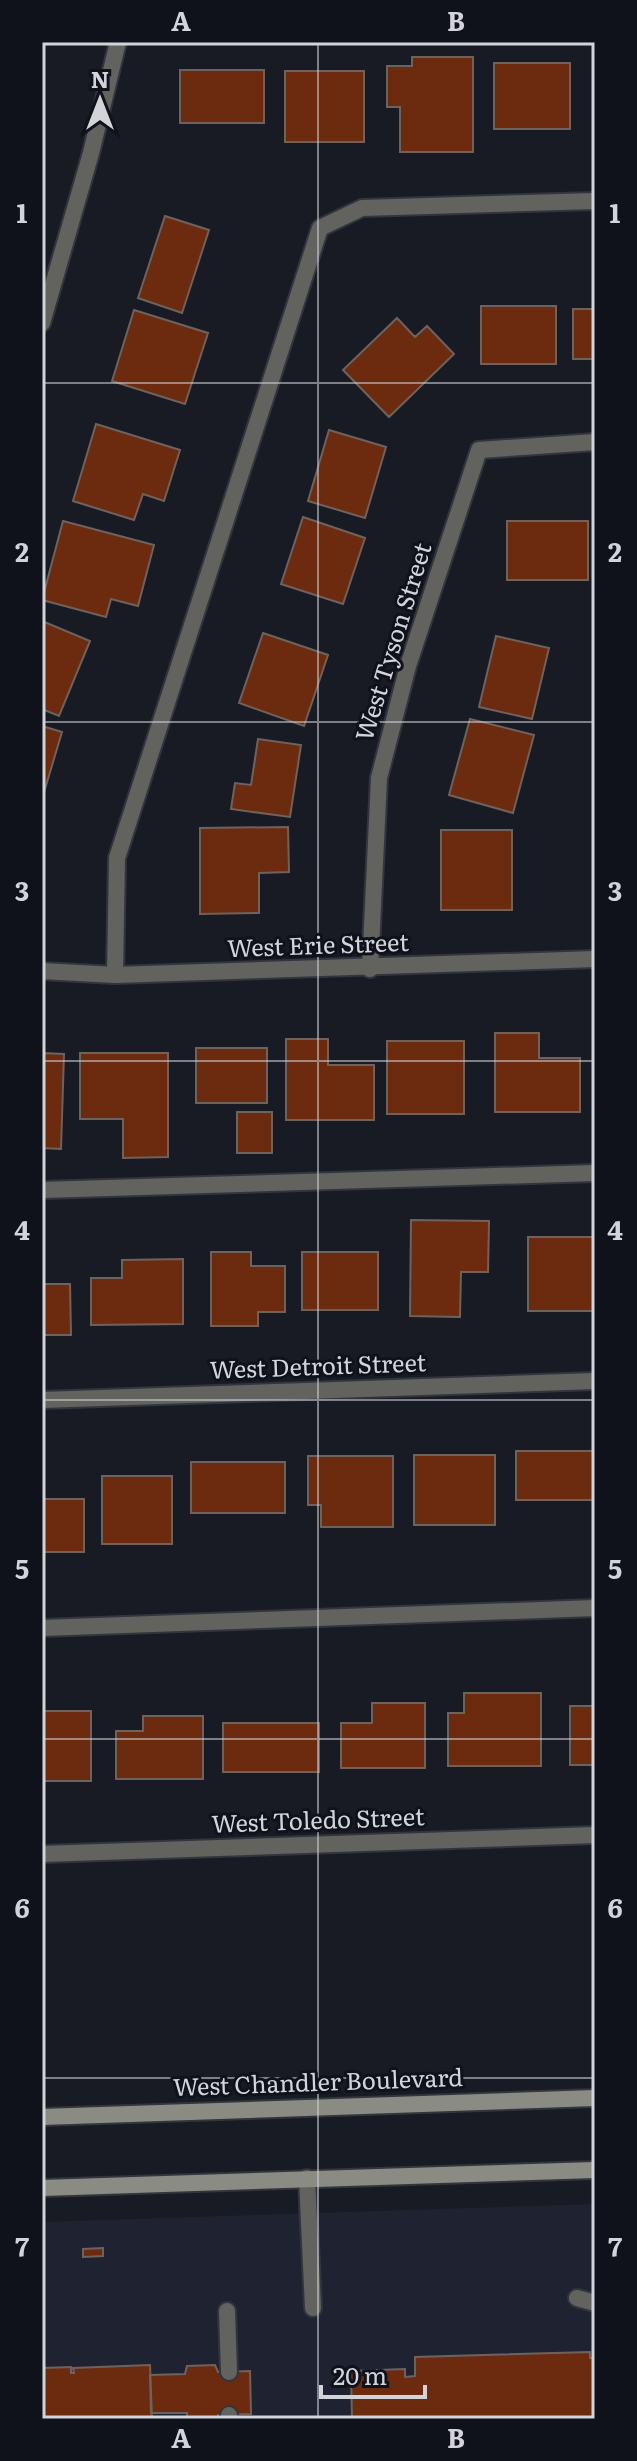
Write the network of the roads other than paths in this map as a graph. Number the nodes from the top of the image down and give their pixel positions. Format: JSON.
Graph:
{"nodes":[{"id":1,"x":118,"y":42,"type":"edge"},
{"id":2,"x":595,"y":201,"type":"edge"},
{"id":3,"x":42,"y":323,"type":"edge"},
{"id":4,"x":595,"y":442,"type":"edge"},
{"id":5,"x":595,"y":959,"type":"edge"},
{"id":6,"x":370,"y":969,"type":"junction"},
{"id":7,"x":42,"y":971,"type":"edge"},
{"id":8,"x":115,"y":975,"type":"junction"},
{"id":9,"x":595,"y":1173,"type":"edge"},
{"id":10,"x":42,"y":1190,"type":"edge"},
{"id":11,"x":595,"y":1381,"type":"edge"},
{"id":12,"x":42,"y":1400,"type":"edge"},
{"id":13,"x":595,"y":1608,"type":"edge"},
{"id":14,"x":42,"y":1628,"type":"edge"},
{"id":15,"x":595,"y":1835,"type":"edge"},
{"id":16,"x":42,"y":1854,"type":"edge"},
{"id":17,"x":595,"y":2098,"type":"edge"},
{"id":18,"x":42,"y":2117,"type":"edge"},
{"id":19,"x":595,"y":2170,"type":"edge"},
{"id":20,"x":307,"y":2178,"type":"junction"},
{"id":21,"x":42,"y":2188,"type":"edge"},
{"id":22,"x":577,"y":2298,"type":"dead end"},
{"id":23,"x":595,"y":2303,"type":"edge"},
{"id":24,"x":313,"y":2308,"type":"dead end"},
{"id":25,"x":227,"y":2311,"type":"dead end"},
{"id":26,"x":229,"y":2372,"type":"dead end"}],
"edges":[{"from":1,"to":3,"type":"street"},
{"from":2,"to":8,"type":"street"},
{"from":4,"to":6,"type":"street","name":"West Tyson Street"},
{"from":5,"to":6,"type":"street","name":"West Erie Street"},
{"from":6,"to":8,"type":"street","name":"West Erie Street"},
{"from":7,"to":8,"type":"street","name":"West Erie Street"},
{"from":9,"to":10,"type":"street"},
{"from":11,"to":12,"type":"street","name":"West Detroit Street"},
{"from":13,"to":14,"type":"street"},
{"from":15,"to":16,"type":"street","name":"West Toledo Street"},
{"from":17,"to":18,"type":"main road","name":"West Chandler Boulevard"},
{"from":19,"to":20,"type":"main road"},
{"from":20,"to":21,"type":"main road"},
{"from":20,"to":24,"type":"street"},
{"from":22,"to":23,"type":"street"},
{"from":25,"to":26,"type":"street"}]}
